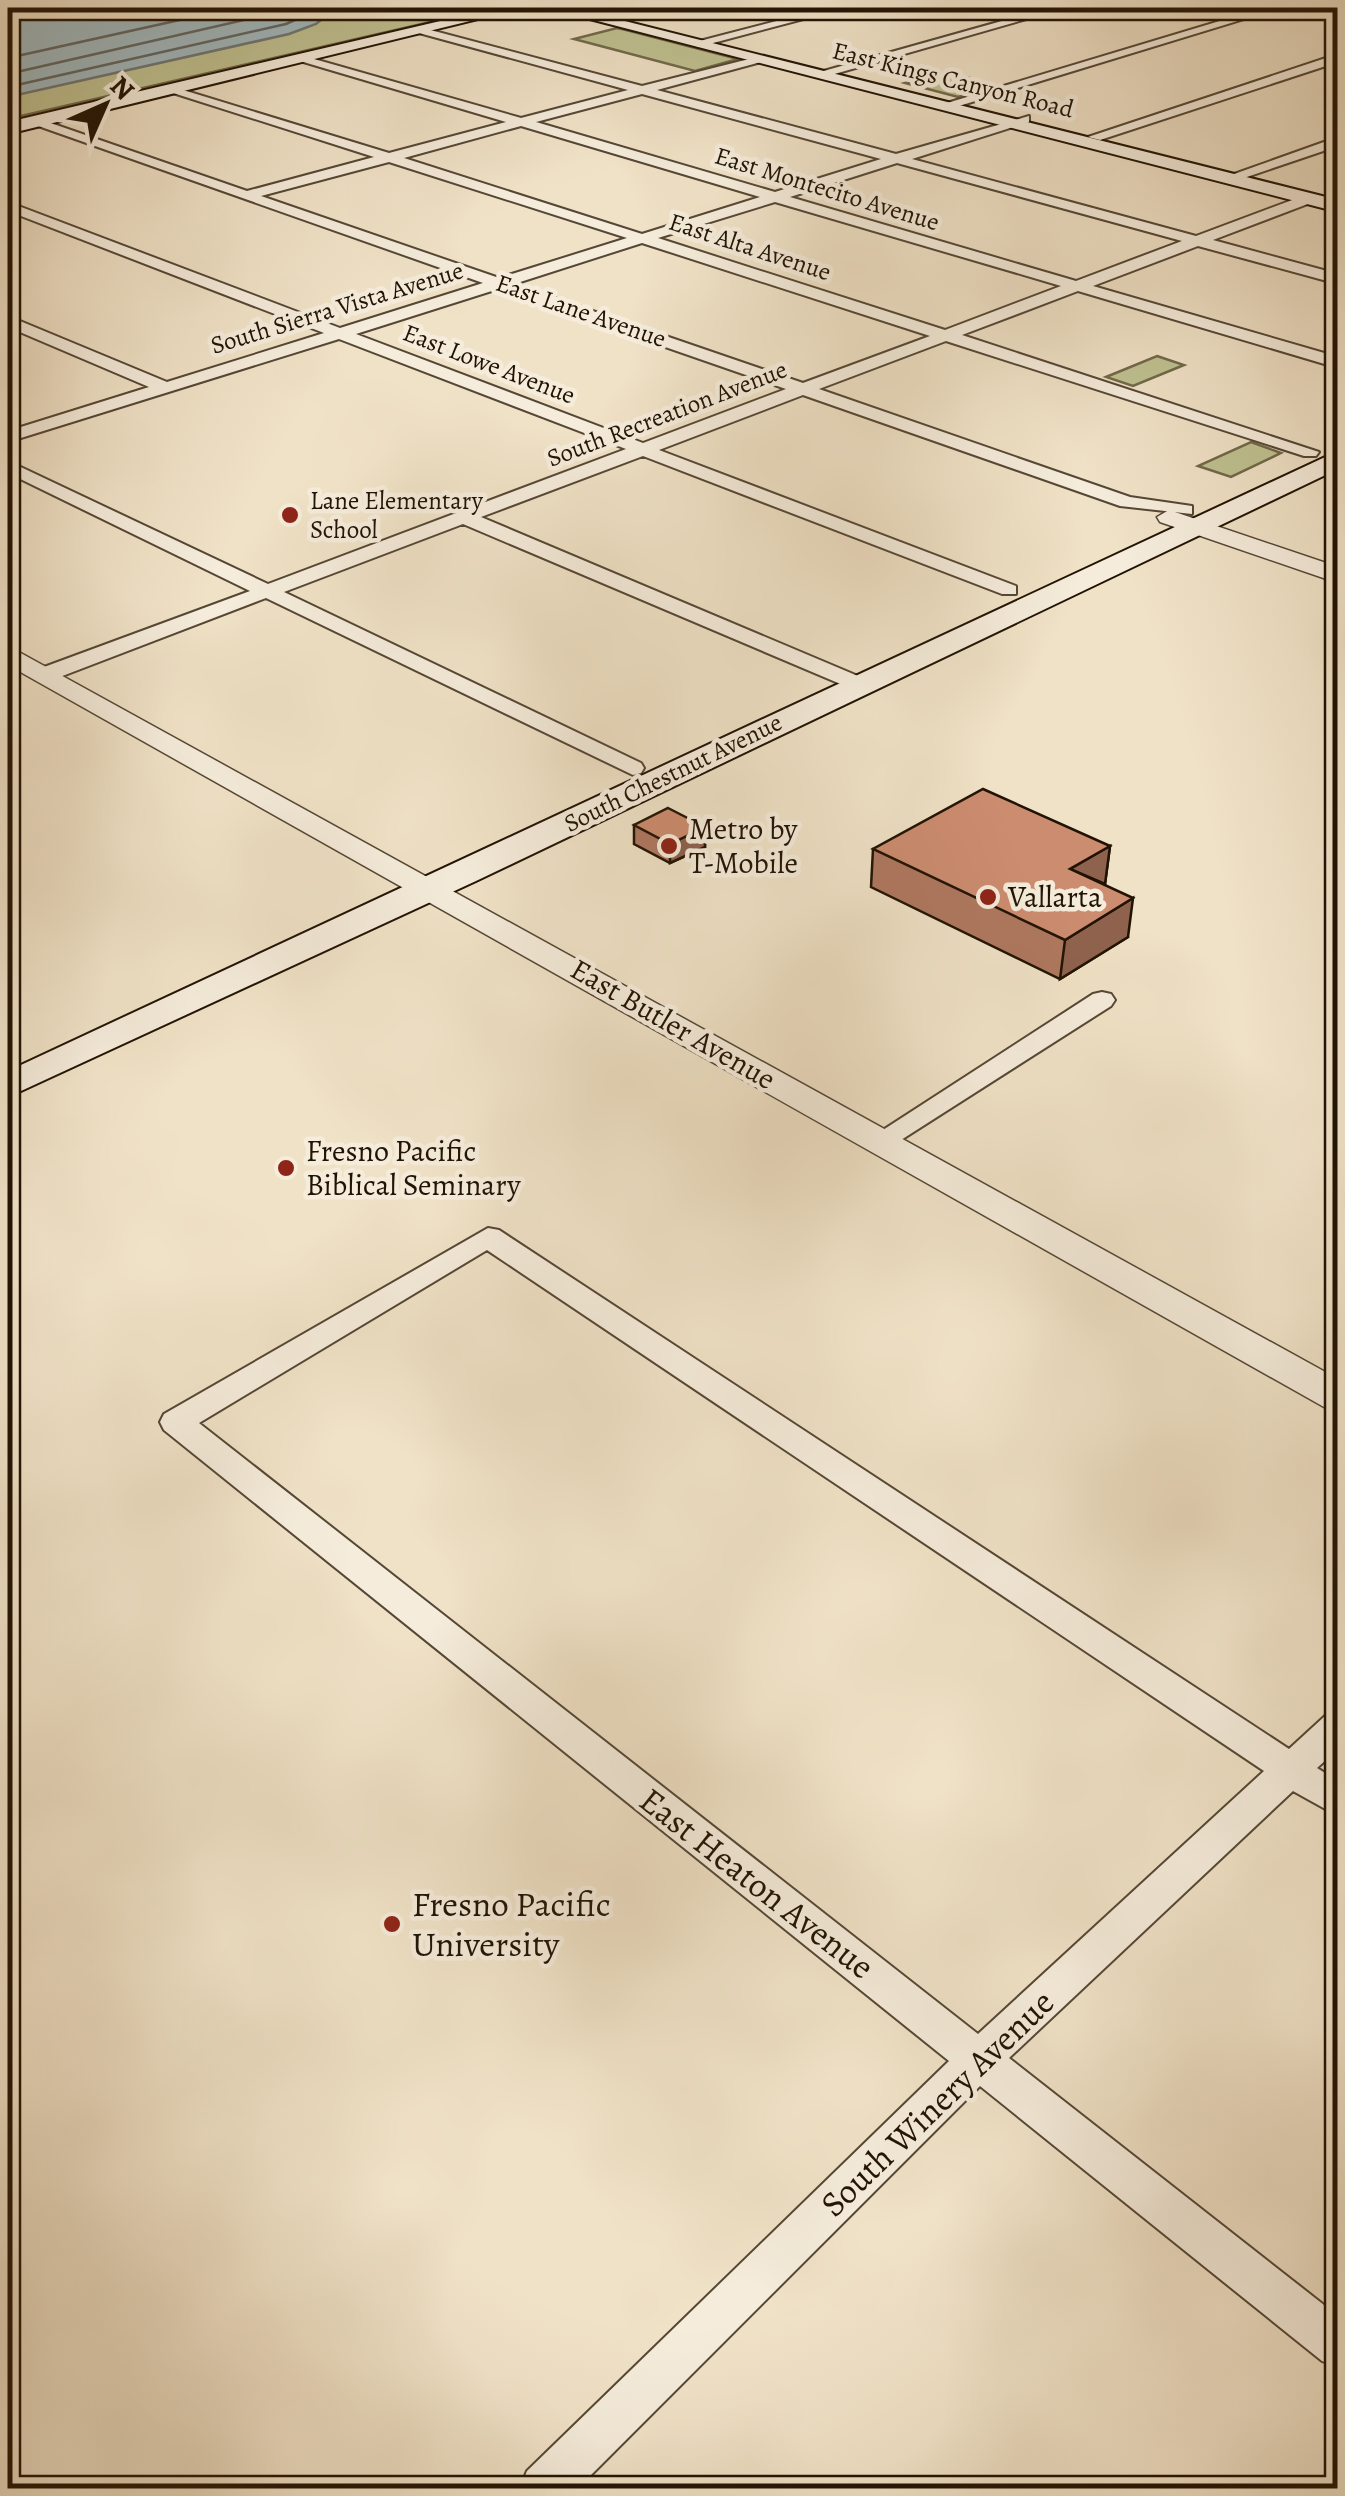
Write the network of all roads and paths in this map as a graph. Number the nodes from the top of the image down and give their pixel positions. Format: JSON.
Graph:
{"nodes":[{"id":1,"x":515,"y":8,"type":"edge"},
{"id":2,"x":555,"y":8,"type":"edge"},
{"id":3,"x":583,"y":8,"type":"edge"},
{"id":4,"x":839,"y":8,"type":"edge"},
{"id":5,"x":1059,"y":8,"type":"edge"},
{"id":6,"x":1274,"y":8,"type":"edge"},
{"id":7,"x":423,"y":30,"type":"junction"},
{"id":8,"x":704,"y":42,"type":"junction"},
{"id":9,"x":304,"y":58,"type":"junction"},
{"id":10,"x":756,"y":58,"type":"junction"},
{"id":11,"x":1338,"y":58,"type":"edge"},
{"id":12,"x":826,"y":72,"type":"junction"},
{"id":13,"x":175,"y":89,"type":"junction"},
{"id":14,"x":644,"y":90,"type":"junction"},
{"id":15,"x":951,"y":104,"type":"junction"},
{"id":16,"x":1017,"y":121,"type":"junction"},
{"id":17,"x":34,"y":122,"type":"junction"},
{"id":18,"x":520,"y":123,"type":"junction"},
{"id":19,"x":8,"y":128,"type":"edge"},
{"id":20,"x":1095,"y":137,"type":"junction"},
{"id":21,"x":1338,"y":141,"type":"edge"},
{"id":22,"x":390,"y":157,"type":"junction"},
{"id":23,"x":898,"y":159,"type":"junction"},
{"id":24,"x":1236,"y":176,"type":"junction"},
{"id":25,"x":245,"y":196,"type":"junction"},
{"id":26,"x":778,"y":197,"type":"junction"},
{"id":27,"x":1338,"y":197,"type":"edge"},
{"id":28,"x":1308,"y":199,"type":"junction"},
{"id":29,"x":8,"y":206,"type":"edge"},
{"id":30,"x":1338,"y":206,"type":"edge"},
{"id":31,"x":644,"y":240,"type":"junction"},
{"id":32,"x":1197,"y":241,"type":"junction"},
{"id":33,"x":1338,"y":279,"type":"edge"},
{"id":34,"x":500,"y":283,"type":"junction"},
{"id":35,"x":1079,"y":288,"type":"junction"},
{"id":36,"x":8,"y":321,"type":"edge"},
{"id":37,"x":340,"y":334,"type":"junction"},
{"id":38,"x":949,"y":337,"type":"junction"},
{"id":39,"x":1338,"y":363,"type":"edge"},
{"id":40,"x":164,"y":388,"type":"junction"},
{"id":41,"x":802,"y":389,"type":"junction"},
{"id":42,"x":8,"y":437,"type":"edge"},
{"id":43,"x":1338,"y":439,"type":"edge"},
{"id":44,"x":643,"y":450,"type":"junction"},
{"id":45,"x":1310,"y":452,"type":"junction"},
{"id":46,"x":1338,"y":459,"type":"edge"},
{"id":47,"x":8,"y":466,"type":"edge"},
{"id":48,"x":1127,"y":502,"type":"junction"},
{"id":49,"x":464,"y":517,"type":"junction"},
{"id":50,"x":1174,"y":519,"type":"junction"},
{"id":51,"x":1055,"y":568,"type":"junction"},
{"id":52,"x":1338,"y":576,"type":"edge"},
{"id":53,"x":1008,"y":590,"type":"junction"},
{"id":54,"x":266,"y":591,"type":"junction"},
{"id":55,"x":990,"y":621,"type":"junction"},
{"id":56,"x":8,"y":654,"type":"edge"},
{"id":57,"x":44,"y":674,"type":"junction"},
{"id":58,"x":845,"y":679,"type":"junction"},
{"id":59,"x":633,"y":768,"type":"junction"},
{"id":60,"x":419,"y":881,"type":"junction"},
{"id":61,"x":1102,"y":1000,"type":"dead end"},
{"id":62,"x":8,"y":1056,"type":"edge"},
{"id":63,"x":8,"y":1085,"type":"edge"},
{"id":64,"x":880,"y":1140,"type":"junction"},
{"id":65,"x":1338,"y":1398,"type":"edge"},
{"id":66,"x":1338,"y":1726,"type":"edge"},
{"id":67,"x":1292,"y":1771,"type":"junction"},
{"id":68,"x":1338,"y":1801,"type":"edge"},
{"id":69,"x":979,"y":2059,"type":"junction"},
{"id":70,"x":1338,"y":2346,"type":"edge"},
{"id":71,"x":544,"y":2488,"type":"edge"}],
"edges":[{"from":1,"to":7,"type":"main road"},
{"from":2,"to":8,"type":"main road","name":"East Kings Canyon Road"},
{"from":3,"to":8,"type":"main road","name":"East Kings Canyon Road"},
{"from":4,"to":8,"type":"street"},
{"from":5,"to":12,"type":"street"},
{"from":6,"to":15,"type":"street"},
{"from":7,"to":9,"type":"main road"},
{"from":7,"to":14,"type":"street"},
{"from":8,"to":10,"type":"main road","name":"East Kings Canyon Road"},
{"from":8,"to":12,"type":"main road","name":"East Kings Canyon Road"},
{"from":9,"to":13,"type":"main road"},
{"from":9,"to":18,"type":"street","name":"East Montecito Avenue"},
{"from":10,"to":12,"type":"main road","name":"East Kings Canyon Road"},
{"from":10,"to":14,"type":"street"},
{"from":11,"to":20,"type":"street"},
{"from":12,"to":15,"type":"main road","name":"East Kings Canyon Road"},
{"from":13,"to":17,"type":"main road"},
{"from":13,"to":22,"type":"street","name":"East Alta Avenue"},
{"from":14,"to":18,"type":"street"},
{"from":14,"to":23,"type":"street"},
{"from":15,"to":16,"type":"main road","name":"East Kings Canyon Road"},
{"from":16,"to":20,"type":"main road","name":"East Kings Canyon Road"},
{"from":16,"to":23,"type":"street","name":"South Sierra Vista Avenue"},
{"from":16,"to":24,"type":"main road","name":"East Kings Canyon Road"},
{"from":17,"to":19,"type":"main road"},
{"from":17,"to":25,"type":"street","name":"East Lane Avenue"},
{"from":18,"to":22,"type":"street"},
{"from":18,"to":26,"type":"street","name":"East Montecito Avenue"},
{"from":20,"to":24,"type":"main road","name":"East Kings Canyon Road"},
{"from":21,"to":24,"type":"street"},
{"from":22,"to":25,"type":"street"},
{"from":22,"to":31,"type":"street","name":"East Alta Avenue"},
{"from":23,"to":26,"type":"street","name":"South Sierra Vista Avenue"},
{"from":23,"to":32,"type":"street"},
{"from":24,"to":27,"type":"main road","name":"East Kings Canyon Road"},
{"from":24,"to":28,"type":"main road","name":"East Kings Canyon Road"},
{"from":25,"to":34,"type":"street","name":"East Lane Avenue"},
{"from":26,"to":31,"type":"street","name":"South Sierra Vista Avenue"},
{"from":26,"to":35,"type":"street","name":"East Montecito Avenue"},
{"from":28,"to":30,"type":"main road","name":"East Kings Canyon Road"},
{"from":28,"to":32,"type":"street","name":"South Recreation Avenue"},
{"from":29,"to":37,"type":"street","name":"East Lowe Avenue"},
{"from":31,"to":34,"type":"street","name":"South Sierra Vista Avenue"},
{"from":31,"to":38,"type":"street","name":"East Alta Avenue"},
{"from":32,"to":33,"type":"street"},
{"from":32,"to":35,"type":"street","name":"South Recreation Avenue"},
{"from":34,"to":37,"type":"street","name":"South Sierra Vista Avenue"},
{"from":34,"to":41,"type":"street","name":"East Lane Avenue"},
{"from":35,"to":38,"type":"street","name":"South Recreation Avenue"},
{"from":35,"to":39,"type":"street","name":"East Montecito Avenue"},
{"from":36,"to":40,"type":"street"},
{"from":37,"to":40,"type":"street","name":"South Sierra Vista Avenue"},
{"from":37,"to":44,"type":"street","name":"East Lowe Avenue"},
{"from":38,"to":41,"type":"street","name":"South Recreation Avenue"},
{"from":38,"to":45,"type":"street","name":"East Alta Avenue"},
{"from":40,"to":42,"type":"street","name":"South Sierra Vista Avenue"},
{"from":41,"to":44,"type":"street","name":"South Recreation Avenue"},
{"from":41,"to":48,"type":"street","name":"East Lane Avenue"},
{"from":43,"to":45,"type":"main road","name":"South Chestnut Avenue"},
{"from":44,"to":49,"type":"street","name":"South Recreation Avenue"},
{"from":44,"to":53,"type":"street","name":"East Lowe Avenue"},
{"from":45,"to":50,"type":"main road","name":"South Chestnut Avenue"},
{"from":46,"to":50,"type":"main road","name":"South Chestnut Avenue"},
{"from":47,"to":54,"type":"street"},
{"from":48,"to":50,"type":"street","name":"East Lane Avenue"},
{"from":48,"to":50,"type":"street","name":"East Lane Avenue"},
{"from":49,"to":54,"type":"street","name":"South Recreation Avenue"},
{"from":49,"to":58,"type":"street"},
{"from":50,"to":51,"type":"main road","name":"South Chestnut Avenue"},
{"from":50,"to":52,"type":"street","name":"East Lane Avenue"},
{"from":50,"to":55,"type":"main road","name":"South Chestnut Avenue"},
{"from":51,"to":53,"type":"main road","name":"South Chestnut Avenue"},
{"from":51,"to":55,"type":"main road"},
{"from":53,"to":58,"type":"main road","name":"South Chestnut Avenue"},
{"from":54,"to":57,"type":"street","name":"South Recreation Avenue"},
{"from":54,"to":59,"type":"street"},
{"from":55,"to":58,"type":"main road","name":"South Chestnut Avenue"},
{"from":56,"to":57,"type":"street","name":"East Butler Avenue"},
{"from":57,"to":60,"type":"street","name":"East Butler Avenue"},
{"from":58,"to":59,"type":"main road","name":"South Chestnut Avenue"},
{"from":58,"to":60,"type":"main road","name":"South Chestnut Avenue"},
{"from":59,"to":60,"type":"main road","name":"South Chestnut Avenue"},
{"from":60,"to":62,"type":"main road","name":"South Chestnut Avenue"},
{"from":60,"to":63,"type":"main road","name":"South Chestnut Avenue"},
{"from":60,"to":64,"type":"street","name":"East Butler Avenue"},
{"from":61,"to":64,"type":"street"},
{"from":64,"to":65,"type":"street","name":"East Butler Avenue"},
{"from":66,"to":67,"type":"street","name":"South Winery Avenue"},
{"from":67,"to":68,"type":"street"},
{"from":67,"to":69,"type":"street","name":"South Winery Avenue"},
{"from":67,"to":69,"type":"street","name":"East Heaton Avenue"},
{"from":69,"to":70,"type":"street","name":"East Heaton Avenue"},
{"from":69,"to":71,"type":"street","name":"South Winery Avenue"}]}
